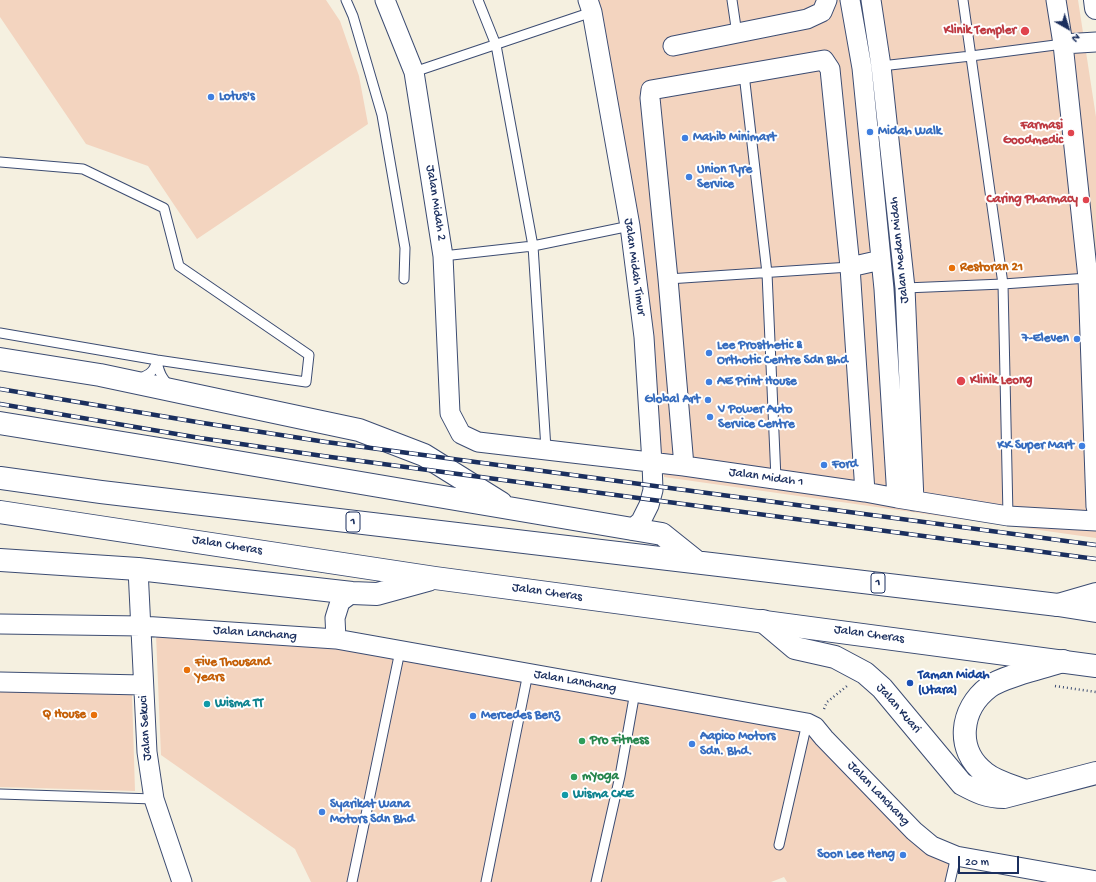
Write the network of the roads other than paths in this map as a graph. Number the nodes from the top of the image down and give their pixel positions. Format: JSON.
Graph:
{"nodes":[{"id":1,"x":346,"y":0,"type":"edge"},
{"id":2,"x":385,"y":0,"type":"edge"},
{"id":3,"x":478,"y":0,"type":"edge"},
{"id":4,"x":732,"y":0,"type":"edge"},
{"id":5,"x":827,"y":0,"type":"edge"},
{"id":6,"x":850,"y":0,"type":"edge"},
{"id":7,"x":871,"y":0,"type":"edge"},
{"id":8,"x":963,"y":0,"type":"edge"},
{"id":9,"x":1056,"y":0,"type":"edge"},
{"id":10,"x":1095,"y":0,"type":"edge"},
{"id":11,"x":590,"y":6,"type":"edge"},
{"id":12,"x":1096,"y":8,"type":"edge"},
{"id":13,"x":737,"y":34,"type":"junction"},
{"id":14,"x":1096,"y":42,"type":"edge"},
{"id":15,"x":1063,"y":44,"type":"junction"},
{"id":16,"x":496,"y":45,"type":"junction"},
{"id":17,"x":673,"y":46,"type":"dead end"},
{"id":18,"x":972,"y":56,"type":"junction"},
{"id":19,"x":881,"y":66,"type":"junction"},
{"id":20,"x":862,"y":68,"type":"junction"},
{"id":21,"x":414,"y":72,"type":"junction"},
{"id":22,"x":744,"y":74,"type":"junction"},
{"id":23,"x":0,"y":162,"type":"edge"},
{"id":24,"x":630,"y":226,"type":"junction"},
{"id":25,"x":533,"y":246,"type":"junction"},
{"id":26,"x":443,"y":256,"type":"junction"},
{"id":27,"x":881,"y":260,"type":"junction"},
{"id":28,"x":850,"y":267,"type":"junction"},
{"id":29,"x":767,"y":273,"type":"junction"},
{"id":30,"x":1092,"y":278,"type":"edge"},
{"id":31,"x":404,"y":279,"type":"dead end"},
{"id":32,"x":668,"y":279,"type":"junction"},
{"id":33,"x":1003,"y":284,"type":"junction"},
{"id":34,"x":905,"y":288,"type":"junction"},
{"id":35,"x":884,"y":289,"type":"junction"},
{"id":36,"x":0,"y":333,"type":"edge"},
{"id":37,"x":0,"y":359,"type":"edge"},
{"id":38,"x":157,"y":360,"type":"junction"},
{"id":39,"x":125,"y":380,"type":"junction"},
{"id":40,"x":173,"y":390,"type":"junction"},
{"id":41,"x":450,"y":413,"type":"joint"},
{"id":42,"x":0,"y":423,"type":"edge"},
{"id":43,"x":546,"y":449,"type":"junction"},
{"id":44,"x":652,"y":463,"type":"junction"},
{"id":45,"x":684,"y":466,"type":"junction"},
{"id":46,"x":0,"y":478,"type":"edge"},
{"id":47,"x":776,"y":479,"type":"junction"},
{"id":48,"x":865,"y":492,"type":"junction"},
{"id":49,"x":906,"y":500,"type":"junction"},
{"id":50,"x":1096,"y":507,"type":"edge"},
{"id":51,"x":509,"y":508,"type":"junction"},
{"id":52,"x":0,"y":512,"type":"edge"},
{"id":53,"x":1008,"y":516,"type":"junction"},
{"id":54,"x":1096,"y":521,"type":"edge"},
{"id":55,"x":631,"y":530,"type":"junction"},
{"id":56,"x":0,"y":560,"type":"edge"},
{"id":57,"x":697,"y":562,"type":"junction"},
{"id":58,"x":138,"y":569,"type":"junction"},
{"id":59,"x":435,"y":578,"type":"junction"},
{"id":60,"x":352,"y":592,"type":"junction"},
{"id":61,"x":1096,"y":594,"type":"edge"},
{"id":62,"x":1058,"y":604,"type":"junction"},
{"id":63,"x":1096,"y":611,"type":"edge"},
{"id":64,"x":763,"y":621,"type":"junction"},
{"id":65,"x":0,"y":624,"type":"edge"},
{"id":66,"x":141,"y":626,"type":"junction"},
{"id":67,"x":336,"y":640,"type":"junction"},
{"id":68,"x":400,"y":651,"type":"junction"},
{"id":69,"x":1063,"y":661,"type":"junction"},
{"id":70,"x":1096,"y":666,"type":"edge"},
{"id":71,"x":528,"y":674,"type":"junction"},
{"id":72,"x":0,"y":682,"type":"edge"},
{"id":73,"x":143,"y":685,"type":"junction"},
{"id":74,"x":635,"y":692,"type":"junction"},
{"id":75,"x":811,"y":725,"type":"junction"},
{"id":76,"x":1096,"y":773,"type":"edge"},
{"id":77,"x":1026,"y":791,"type":"junction"},
{"id":78,"x":0,"y":794,"type":"edge"},
{"id":79,"x":154,"y":799,"type":"junction"},
{"id":80,"x":779,"y":845,"type":"dead end"},
{"id":81,"x":956,"y":856,"type":"junction"},
{"id":82,"x":1096,"y":881,"type":"edge"},
{"id":83,"x":182,"y":882,"type":"edge"},
{"id":84,"x":352,"y":882,"type":"edge"},
{"id":85,"x":486,"y":882,"type":"edge"},
{"id":86,"x":596,"y":882,"type":"edge"},
{"id":87,"x":950,"y":882,"type":"edge"}],
"edges":[{"from":1,"to":31,"type":"lane"},
{"from":2,"to":21,"type":"street","name":"Jalan Midah 2"},
{"from":3,"to":16,"type":"lane"},
{"from":4,"to":13,"type":"lane"},
{"from":5,"to":13,"type":"street"},
{"from":6,"to":20,"type":"street","name":"Jalan Medan Midah"},
{"from":7,"to":19,"type":"street","name":"Jalan Medan Midah"},
{"from":8,"to":18,"type":"lane"},
{"from":9,"to":15,"type":"street"},
{"from":10,"to":12,"type":"main road"},
{"from":11,"to":16,"type":"lane"},
{"from":11,"to":24,"type":"street","name":"Jalan Midah Timur"},
{"from":13,"to":17,"type":"street"},
{"from":14,"to":15,"type":"street"},
{"from":15,"to":18,"type":"lane"},
{"from":15,"to":30,"type":"street"},
{"from":16,"to":21,"type":"lane"},
{"from":16,"to":25,"type":"lane"},
{"from":18,"to":19,"type":"lane"},
{"from":18,"to":33,"type":"lane"},
{"from":19,"to":20,"type":"street"},
{"from":19,"to":34,"type":"street","name":"Jalan Medan Midah"},
{"from":20,"to":27,"type":"street","name":"Jalan Medan Midah"},
{"from":21,"to":26,"type":"street","name":"Jalan Midah 2"},
{"from":22,"to":28,"type":"street"},
{"from":22,"to":29,"type":"lane"},
{"from":22,"to":32,"type":"street"},
{"from":23,"to":38,"type":"lane"},
{"from":24,"to":25,"type":"lane"},
{"from":24,"to":44,"type":"street","name":"Jalan Midah Timur"},
{"from":25,"to":26,"type":"lane"},
{"from":25,"to":43,"type":"lane"},
{"from":26,"to":41,"type":"street","name":"Jalan Midah 2"},
{"from":27,"to":28,"type":"street"},
{"from":27,"to":35,"type":"street","name":"Jalan Medan Midah"},
{"from":28,"to":29,"type":"lane"},
{"from":28,"to":48,"type":"street"},
{"from":29,"to":32,"type":"lane"},
{"from":29,"to":47,"type":"lane"},
{"from":30,"to":33,"type":"lane"},
{"from":30,"to":50,"type":"street"},
{"from":32,"to":45,"type":"street"},
{"from":33,"to":34,"type":"lane"},
{"from":33,"to":53,"type":"lane"},
{"from":34,"to":35,"type":"street"},
{"from":34,"to":49,"type":"street","name":"Jalan Medan Midah"},
{"from":35,"to":49,"type":"street","name":"Jalan Medan Midah"},
{"from":36,"to":38,"type":"lane"},
{"from":37,"to":39,"type":"main road"},
{"from":38,"to":39,"type":"lane"},
{"from":38,"to":40,"type":"lane"},
{"from":39,"to":40,"type":"main road"},
{"from":40,"to":51,"type":"main road"},
{"from":41,"to":43,"type":"street","name":"Jalan Midah 1"},
{"from":42,"to":51,"type":"main road"},
{"from":43,"to":44,"type":"street","name":"Jalan Midah 1"},
{"from":44,"to":45,"type":"street","name":"Jalan Midah 1"},
{"from":44,"to":55,"type":"street","name":"Jalan Midah Timur"},
{"from":45,"to":47,"type":"street","name":"Jalan Midah 1"},
{"from":46,"to":57,"type":"main road","number":"1"},
{"from":47,"to":48,"type":"street","name":"Jalan Midah 1"},
{"from":48,"to":49,"type":"street","name":"Jalan Midah 1"},
{"from":49,"to":53,"type":"street","name":"Jalan Midah 1"},
{"from":51,"to":55,"type":"main road"},
{"from":52,"to":59,"type":"main road","name":"Jalan Cheras"},
{"from":53,"to":54,"type":"street","name":"Jalan Midah 1"},
{"from":55,"to":57,"type":"main road"},
{"from":56,"to":58,"type":"main road"},
{"from":57,"to":62,"type":"main road","number":"1"},
{"from":58,"to":60,"type":"main road"},
{"from":58,"to":66,"type":"street","name":"Jalan Sekuci"},
{"from":59,"to":60,"type":"main road"},
{"from":59,"to":64,"type":"main road","name":"Jalan Cheras"},
{"from":60,"to":67,"type":"street"},
{"from":61,"to":62,"type":"main road"},
{"from":62,"to":63,"type":"main road","number":"1"},
{"from":64,"to":69,"type":"main road","name":"Jalan Cheras"},
{"from":64,"to":77,"type":"main road","name":"Jalan Kuari"},
{"from":65,"to":66,"type":"street","name":"Jalan Lanchang"},
{"from":66,"to":67,"type":"street","name":"Jalan Lanchang"},
{"from":66,"to":73,"type":"street","name":"Jalan Sekuci"},
{"from":67,"to":68,"type":"street","name":"Jalan Lanchang"},
{"from":68,"to":71,"type":"street","name":"Jalan Lanchang"},
{"from":68,"to":84,"type":"lane"},
{"from":69,"to":70,"type":"main road","name":"Jalan Cheras"},
{"from":69,"to":77,"type":"main road"},
{"from":71,"to":74,"type":"street","name":"Jalan Lanchang"},
{"from":71,"to":85,"type":"lane"},
{"from":72,"to":73,"type":"street"},
{"from":73,"to":79,"type":"street","name":"Jalan Sekuci"},
{"from":74,"to":75,"type":"street","name":"Jalan Lanchang"},
{"from":74,"to":86,"type":"lane"},
{"from":75,"to":80,"type":"lane"},
{"from":75,"to":81,"type":"street","name":"Jalan Lanchang"},
{"from":76,"to":77,"type":"main road","name":"Jalan Kuari"},
{"from":78,"to":79,"type":"lane"},
{"from":79,"to":83,"type":"street","name":"Jalan Sekuci"},
{"from":81,"to":82,"type":"street","name":"Jalan Lanchang"},
{"from":81,"to":87,"type":"lane"}]}
